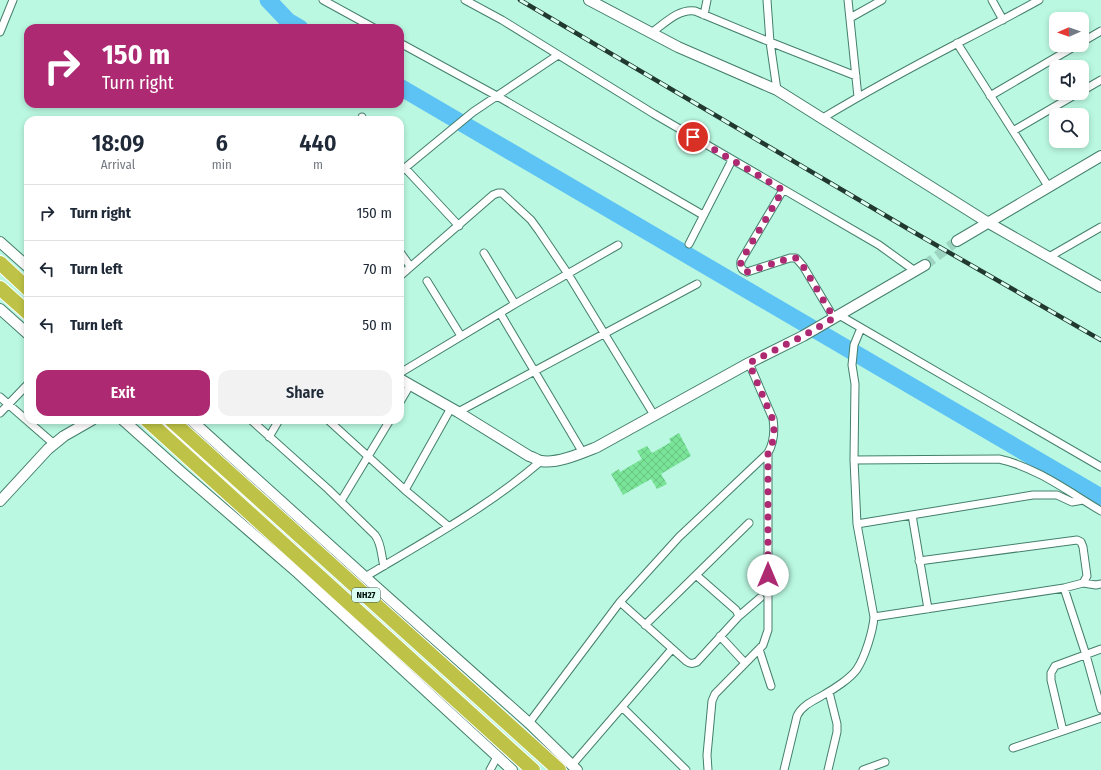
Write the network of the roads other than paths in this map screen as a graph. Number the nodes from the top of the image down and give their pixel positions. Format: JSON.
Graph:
{"nodes":[{"id":1,"x":13,"y":0,"type":"edge"},
{"id":2,"x":323,"y":0,"type":"edge"},
{"id":3,"x":465,"y":0,"type":"edge"},
{"id":4,"x":588,"y":0,"type":"edge"},
{"id":5,"x":707,"y":0,"type":"edge"},
{"id":6,"x":767,"y":0,"type":"edge"},
{"id":7,"x":848,"y":0,"type":"edge"},
{"id":8,"x":882,"y":0,"type":"edge"},
{"id":9,"x":992,"y":0,"type":"edge"},
{"id":10,"x":1039,"y":0,"type":"edge"},
{"id":11,"x":704,"y":15,"type":"junction"},
{"id":12,"x":850,"y":18,"type":"junction"},
{"id":13,"x":1003,"y":20,"type":"junction"},
{"id":14,"x":367,"y":24,"type":"edge"},
{"id":15,"x":1101,"y":31,"type":"edge"},
{"id":16,"x":0,"y":32,"type":"edge"},
{"id":17,"x":651,"y":33,"type":"junction"},
{"id":18,"x":1089,"y":38,"type":"edge"},
{"id":19,"x":770,"y":42,"type":"junction"},
{"id":20,"x":957,"y":43,"type":"junction"},
{"id":21,"x":404,"y":44,"type":"edge"},
{"id":22,"x":1065,"y":52,"type":"edge"},
{"id":23,"x":558,"y":55,"type":"junction"},
{"id":24,"x":856,"y":76,"type":"junction"},
{"id":25,"x":1101,"y":80,"type":"edge"},
{"id":26,"x":1089,"y":87,"type":"edge"},
{"id":27,"x":777,"y":90,"type":"junction"},
{"id":28,"x":498,"y":96,"type":"junction"},
{"id":29,"x":990,"y":96,"type":"junction"},
{"id":30,"x":858,"y":97,"type":"junction"},
{"id":31,"x":1066,"y":100,"type":"edge"},
{"id":32,"x":822,"y":119,"type":"junction"},
{"id":33,"x":1013,"y":131,"type":"junction"},
{"id":34,"x":1101,"y":156,"type":"edge"},
{"id":35,"x":732,"y":160,"type":"junction"},
{"id":36,"x":404,"y":168,"type":"edge"},
{"id":37,"x":404,"y":172,"type":"edge"},
{"id":38,"x":1048,"y":186,"type":"junction"},
{"id":39,"x":783,"y":190,"type":"junction"},
{"id":40,"x":703,"y":215,"type":"junction"},
{"id":41,"x":987,"y":222,"type":"junction"},
{"id":42,"x":460,"y":226,"type":"junction"},
{"id":43,"x":1101,"y":227,"type":"edge"},
{"id":44,"x":957,"y":241,"type":"tunnel mouth"},
{"id":45,"x":0,"y":242,"type":"edge"},
{"id":46,"x":689,"y":244,"type":"dead end"},
{"id":47,"x":618,"y":245,"type":"dead end"},
{"id":48,"x":484,"y":252,"type":"dead end"},
{"id":49,"x":1048,"y":257,"type":"junction"},
{"id":50,"x":404,"y":258,"type":"edge"},
{"id":51,"x":0,"y":263,"type":"edge"},
{"id":52,"x":24,"y":263,"type":"edge"},
{"id":53,"x":925,"y":265,"type":"tunnel mouth"},
{"id":54,"x":410,"y":266,"type":"junction"},
{"id":55,"x":916,"y":271,"type":"junction"},
{"id":56,"x":404,"y":272,"type":"edge"},
{"id":57,"x":568,"y":274,"type":"junction"},
{"id":58,"x":427,"y":281,"type":"dead end"},
{"id":59,"x":697,"y":284,"type":"dead end"},
{"id":60,"x":24,"y":285,"type":"edge"},
{"id":61,"x":1101,"y":287,"type":"edge"},
{"id":62,"x":0,"y":288,"type":"edge"},
{"id":63,"x":515,"y":304,"type":"junction"},
{"id":64,"x":0,"y":309,"type":"edge"},
{"id":65,"x":24,"y":309,"type":"edge"},
{"id":66,"x":500,"y":313,"type":"junction"},
{"id":67,"x":836,"y":317,"type":"junction"},
{"id":68,"x":861,"y":328,"type":"junction"},
{"id":69,"x":24,"y":330,"type":"edge"},
{"id":70,"x":604,"y":334,"type":"junction"},
{"id":71,"x":462,"y":336,"type":"junction"},
{"id":72,"x":749,"y":363,"type":"junction"},
{"id":73,"x":404,"y":371,"type":"edge"},
{"id":74,"x":535,"y":371,"type":"junction"},
{"id":75,"x":404,"y":381,"type":"edge"},
{"id":76,"x":410,"y":385,"type":"junction"},
{"id":77,"x":24,"y":388,"type":"edge"},
{"id":78,"x":404,"y":395,"type":"edge"},
{"id":79,"x":0,"y":397,"type":"edge"},
{"id":80,"x":8,"y":404,"type":"junction"},
{"id":81,"x":454,"y":410,"type":"junction"},
{"id":82,"x":0,"y":413,"type":"edge"},
{"id":83,"x":654,"y":415,"type":"junction"},
{"id":84,"x":24,"y":418,"type":"edge"},
{"id":85,"x":31,"y":424,"type":"edge"},
{"id":86,"x":85,"y":424,"type":"edge"},
{"id":87,"x":127,"y":424,"type":"edge"},
{"id":88,"x":151,"y":424,"type":"edge"},
{"id":89,"x":176,"y":424,"type":"edge"},
{"id":90,"x":195,"y":424,"type":"edge"},
{"id":91,"x":255,"y":424,"type":"edge"},
{"id":92,"x":277,"y":424,"type":"edge"},
{"id":93,"x":335,"y":424,"type":"edge"},
{"id":94,"x":388,"y":424,"type":"edge"},
{"id":95,"x":269,"y":437,"type":"junction"},
{"id":96,"x":54,"y":444,"type":"junction"},
{"id":97,"x":583,"y":453,"type":"junction"},
{"id":98,"x":768,"y":453,"type":"junction"},
{"id":99,"x":368,"y":457,"type":"junction"},
{"id":100,"x":854,"y":460,"type":"junction"},
{"id":101,"x":541,"y":461,"type":"junction"},
{"id":102,"x":1101,"y":467,"type":"edge"},
{"id":103,"x":405,"y":490,"type":"junction"},
{"id":104,"x":1,"y":498,"type":"edge"},
{"id":105,"x":1083,"y":500,"type":"junction"},
{"id":106,"x":341,"y":501,"type":"junction"},
{"id":107,"x":1101,"y":511,"type":"edge"},
{"id":108,"x":912,"y":515,"type":"junction"},
{"id":109,"x":749,"y":523,"type":"dead end"},
{"id":110,"x":857,"y":524,"type":"junction"},
{"id":111,"x":448,"y":526,"type":"junction"},
{"id":112,"x":919,"y":561,"type":"junction"},
{"id":113,"x":384,"y":566,"type":"junction"},
{"id":114,"x":696,"y":575,"type":"junction"},
{"id":115,"x":365,"y":577,"type":"junction"},
{"id":116,"x":1083,"y":583,"type":"junction"},
{"id":117,"x":1101,"y":584,"type":"edge"},
{"id":118,"x":1064,"y":588,"type":"junction"},
{"id":119,"x":760,"y":598,"type":"dead end"},
{"id":120,"x":620,"y":602,"type":"junction"},
{"id":121,"x":928,"y":608,"type":"junction"},
{"id":122,"x":739,"y":616,"type":"junction"},
{"id":123,"x":874,"y":617,"type":"junction"},
{"id":124,"x":645,"y":625,"type":"junction"},
{"id":125,"x":720,"y":636,"type":"junction"},
{"id":126,"x":672,"y":648,"type":"junction"},
{"id":127,"x":759,"y":649,"type":"junction"},
{"id":128,"x":1101,"y":649,"type":"edge"},
{"id":129,"x":1086,"y":655,"type":"junction"},
{"id":130,"x":745,"y":663,"type":"junction"},
{"id":131,"x":771,"y":686,"type":"dead end"},
{"id":132,"x":829,"y":692,"type":"junction"},
{"id":133,"x":622,"y":707,"type":"junction"},
{"id":134,"x":1101,"y":709,"type":"edge"},
{"id":135,"x":1101,"y":718,"type":"edge"},
{"id":136,"x":529,"y":723,"type":"junction"},
{"id":137,"x":1063,"y":731,"type":"junction"},
{"id":138,"x":1013,"y":748,"type":"dead end"},
{"id":139,"x":497,"y":757,"type":"junction"},
{"id":140,"x":885,"y":762,"type":"dead end"},
{"id":141,"x":570,"y":768,"type":"edge"},
{"id":142,"x":490,"y":770,"type":"edge"},
{"id":143,"x":512,"y":770,"type":"edge"},
{"id":144,"x":533,"y":770,"type":"edge"},
{"id":145,"x":686,"y":770,"type":"edge"},
{"id":146,"x":708,"y":770,"type":"edge"},
{"id":147,"x":784,"y":770,"type":"edge"},
{"id":148,"x":828,"y":770,"type":"edge"},
{"id":149,"x":863,"y":770,"type":"edge"}],
"edges":[{"from":1,"to":16,"type":"street"},
{"from":2,"to":14,"type":"street"},
{"from":3,"to":23,"type":"street"},
{"from":4,"to":17,"type":"street"},
{"from":5,"to":11,"type":"street"},
{"from":6,"to":19,"type":"street"},
{"from":7,"to":12,"type":"street"},
{"from":8,"to":12,"type":"street"},
{"from":9,"to":13,"type":"street"},
{"from":10,"to":13,"type":"street"},
{"from":11,"to":17,"type":"street"},
{"from":11,"to":19,"type":"street"},
{"from":12,"to":24,"type":"street"},
{"from":13,"to":20,"type":"street"},
{"from":15,"to":18,"type":"street"},
{"from":17,"to":27,"type":"street"},
{"from":19,"to":24,"type":"street"},
{"from":19,"to":27,"type":"street"},
{"from":20,"to":29,"type":"street"},
{"from":20,"to":30,"type":"street"},
{"from":21,"to":28,"type":"street"},
{"from":22,"to":29,"type":"street"},
{"from":23,"to":28,"type":"street"},
{"from":23,"to":35,"type":"street"},
{"from":24,"to":30,"type":"street"},
{"from":25,"to":26,"type":"street"},
{"from":27,"to":32,"type":"street"},
{"from":28,"to":36,"type":"street"},
{"from":28,"to":40,"type":"street"},
{"from":29,"to":33,"type":"street"},
{"from":30,"to":32,"type":"street"},
{"from":31,"to":33,"type":"street"},
{"from":32,"to":41,"type":"street"},
{"from":33,"to":38,"type":"street"},
{"from":34,"to":38,"type":"street"},
{"from":35,"to":39,"type":"street"},
{"from":35,"to":40,"type":"street"},
{"from":37,"to":42,"type":"street"},
{"from":38,"to":41,"type":"street"},
{"from":39,"to":55,"type":"street"},
{"from":39,"to":67,"type":"street"},
{"from":40,"to":46,"type":"street"},
{"from":41,"to":44,"type":"street"},
{"from":41,"to":49,"type":"street"},
{"from":42,"to":54,"type":"street"},
{"from":42,"to":57,"type":"street"},
{"from":43,"to":49,"type":"street"},
{"from":45,"to":52,"type":"street"},
{"from":47,"to":57,"type":"street"},
{"from":48,"to":63,"type":"street"},
{"from":49,"to":61,"type":"street"},
{"from":50,"to":54,"type":"street"},
{"from":51,"to":60,"type":"highway"},
{"from":53,"to":55,"type":"street"},
{"from":54,"to":56,"type":"street"},
{"from":55,"to":67,"type":"street"},
{"from":57,"to":63,"type":"street"},
{"from":57,"to":70,"type":"street"},
{"from":58,"to":71,"type":"street"},
{"from":59,"to":70,"type":"street"},
{"from":62,"to":65,"type":"highway"},
{"from":63,"to":66,"type":"street"},
{"from":64,"to":69,"type":"street"},
{"from":66,"to":71,"type":"street"},
{"from":66,"to":74,"type":"street"},
{"from":67,"to":68,"type":"street"},
{"from":67,"to":72,"type":"street"},
{"from":68,"to":100,"type":"street"},
{"from":68,"to":102,"type":"street"},
{"from":70,"to":74,"type":"street"},
{"from":70,"to":83,"type":"street"},
{"from":71,"to":73,"type":"street"},
{"from":72,"to":83,"type":"street"},
{"from":72,"to":98,"type":"street"},
{"from":74,"to":81,"type":"street"},
{"from":74,"to":97,"type":"street"},
{"from":75,"to":76,"type":"street"},
{"from":76,"to":78,"type":"street"},
{"from":76,"to":81,"type":"street"},
{"from":77,"to":80,"type":"street"},
{"from":79,"to":80,"type":"street"},
{"from":80,"to":82,"type":"street"},
{"from":80,"to":84,"type":"street"},
{"from":81,"to":101,"type":"street"},
{"from":81,"to":103,"type":"street"},
{"from":83,"to":97,"type":"street"},
{"from":85,"to":96,"type":"street"},
{"from":86,"to":96,"type":"street"},
{"from":87,"to":139,"type":"street"},
{"from":88,"to":144,"type":"highway","number":"NH27"},
{"from":89,"to":141,"type":"highway","number":"NH27"},
{"from":90,"to":115,"type":"street"},
{"from":91,"to":95,"type":"street"},
{"from":92,"to":95,"type":"street"},
{"from":93,"to":99,"type":"street"},
{"from":94,"to":99,"type":"street"},
{"from":95,"to":106,"type":"street"},
{"from":96,"to":104,"type":"street"},
{"from":97,"to":101,"type":"street"},
{"from":98,"to":120,"type":"street"},
{"from":98,"to":127,"type":"street"},
{"from":99,"to":103,"type":"street"},
{"from":99,"to":106,"type":"street"},
{"from":100,"to":105,"type":"street"},
{"from":100,"to":110,"type":"street"},
{"from":101,"to":111,"type":"street"},
{"from":103,"to":111,"type":"street"},
{"from":105,"to":107,"type":"street"},
{"from":105,"to":108,"type":"street"},
{"from":106,"to":113,"type":"street"},
{"from":108,"to":110,"type":"street"},
{"from":108,"to":112,"type":"street"},
{"from":109,"to":114,"type":"street"},
{"from":110,"to":123,"type":"street"},
{"from":111,"to":113,"type":"street"},
{"from":112,"to":116,"type":"street"},
{"from":112,"to":121,"type":"street"},
{"from":113,"to":115,"type":"street"},
{"from":114,"to":122,"type":"street"},
{"from":114,"to":124,"type":"street"},
{"from":115,"to":136,"type":"street"},
{"from":116,"to":117,"type":"street"},
{"from":116,"to":118,"type":"street"},
{"from":118,"to":121,"type":"street"},
{"from":118,"to":129,"type":"street"},
{"from":119,"to":122,"type":"street"},
{"from":120,"to":124,"type":"street"},
{"from":120,"to":136,"type":"street"},
{"from":121,"to":123,"type":"street"},
{"from":122,"to":125,"type":"street"},
{"from":123,"to":132,"type":"street"},
{"from":124,"to":126,"type":"street"},
{"from":125,"to":126,"type":"street"},
{"from":125,"to":130,"type":"street"},
{"from":126,"to":133,"type":"street"},
{"from":127,"to":130,"type":"street"},
{"from":127,"to":131,"type":"street"},
{"from":128,"to":129,"type":"street"},
{"from":129,"to":134,"type":"street"},
{"from":129,"to":137,"type":"street"},
{"from":130,"to":146,"type":"street"},
{"from":132,"to":147,"type":"street"},
{"from":132,"to":148,"type":"street"},
{"from":133,"to":141,"type":"street"},
{"from":133,"to":145,"type":"street"},
{"from":135,"to":137,"type":"street"},
{"from":136,"to":141,"type":"street"},
{"from":137,"to":138,"type":"street"},
{"from":139,"to":142,"type":"street"},
{"from":139,"to":143,"type":"street"},
{"from":140,"to":149,"type":"street"}]}
